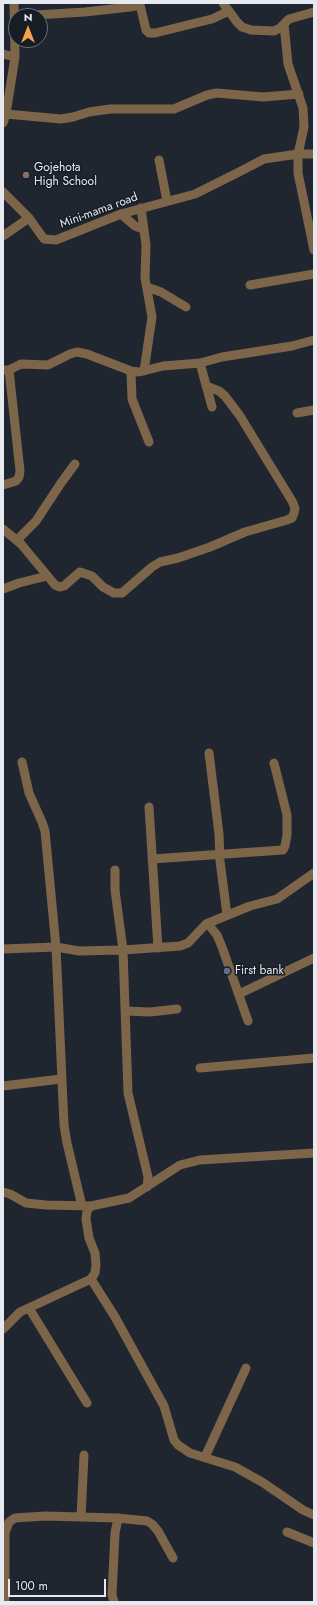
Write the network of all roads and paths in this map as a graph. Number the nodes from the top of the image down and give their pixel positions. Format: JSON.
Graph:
{"nodes":[{"id":1,"x":223,"y":3,"type":"edge"},
{"id":2,"x":140,"y":4,"type":"edge"},
{"id":3,"x":229,"y":11,"type":"junction"},
{"id":4,"x":314,"y":12,"type":"edge"},
{"id":5,"x":48,"y":14,"type":"edge"},
{"id":6,"x":284,"y":24,"type":"junction"},
{"id":7,"x":15,"y":48,"type":"edge"},
{"id":8,"x":3,"y":54,"type":"edge"},
{"id":9,"x":15,"y":57,"type":"junction"},
{"id":10,"x":299,"y":94,"type":"junction"},
{"id":11,"x":5,"y":119,"type":"edge"},
{"id":12,"x":298,"y":154,"type":"junction"},
{"id":13,"x":314,"y":154,"type":"edge"},
{"id":14,"x":159,"y":160,"type":"dead end"},
{"id":15,"x":3,"y":192,"type":"edge"},
{"id":16,"x":167,"y":201,"type":"junction"},
{"id":17,"x":141,"y":208,"type":"junction"},
{"id":18,"x":121,"y":214,"type":"junction"},
{"id":19,"x":29,"y":218,"type":"junction"},
{"id":20,"x":143,"y":229,"type":"junction"},
{"id":21,"x":3,"y":236,"type":"edge"},
{"id":22,"x":314,"y":250,"type":"edge"},
{"id":23,"x":314,"y":274,"type":"edge"},
{"id":24,"x":250,"y":286,"type":"dead end"},
{"id":25,"x":146,"y":287,"type":"junction"},
{"id":26,"x":186,"y":306,"type":"dead end"},
{"id":27,"x":314,"y":340,"type":"edge"},
{"id":28,"x":200,"y":363,"type":"junction"},
{"id":29,"x":6,"y":370,"type":"edge"},
{"id":30,"x":131,"y":371,"type":"junction"},
{"id":31,"x":144,"y":371,"type":"junction"},
{"id":32,"x":206,"y":386,"type":"junction"},
{"id":33,"x":212,"y":407,"type":"dead end"},
{"id":34,"x":314,"y":410,"type":"edge"},
{"id":35,"x":297,"y":413,"type":"dead end"},
{"id":36,"x":149,"y":442,"type":"dead end"},
{"id":37,"x":75,"y":464,"type":"dead end"},
{"id":38,"x":3,"y":485,"type":"edge"},
{"id":39,"x":3,"y":529,"type":"edge"},
{"id":40,"x":16,"y":540,"type":"junction"},
{"id":41,"x":47,"y":576,"type":"junction"},
{"id":42,"x":3,"y":589,"type":"edge"},
{"id":43,"x":209,"y":753,"type":"dead end"},
{"id":44,"x":22,"y":762,"type":"dead end"},
{"id":45,"x":274,"y":763,"type":"dead end"},
{"id":46,"x":149,"y":807,"type":"dead end"},
{"id":47,"x":220,"y":855,"type":"junction"},
{"id":48,"x":152,"y":860,"type":"junction"},
{"id":49,"x":115,"y":870,"type":"dead end"},
{"id":50,"x":314,"y":874,"type":"edge"},
{"id":51,"x":227,"y":915,"type":"junction"},
{"id":52,"x":208,"y":924,"type":"junction"},
{"id":53,"x":56,"y":947,"type":"junction"},
{"id":54,"x":158,"y":948,"type":"junction"},
{"id":55,"x":3,"y":949,"type":"edge"},
{"id":56,"x":123,"y":950,"type":"junction"},
{"id":57,"x":314,"y":958,"type":"edge"},
{"id":58,"x":239,"y":994,"type":"junction"},
{"id":59,"x":177,"y":1010,"type":"dead end"},
{"id":60,"x":125,"y":1011,"type":"junction"},
{"id":61,"x":248,"y":1021,"type":"dead end"},
{"id":62,"x":314,"y":1058,"type":"edge"},
{"id":63,"x":200,"y":1068,"type":"dead end"},
{"id":64,"x":61,"y":1079,"type":"junction"},
{"id":65,"x":3,"y":1086,"type":"edge"},
{"id":66,"x":314,"y":1153,"type":"edge"},
{"id":67,"x":147,"y":1187,"type":"junction"},
{"id":68,"x":3,"y":1192,"type":"edge"},
{"id":69,"x":86,"y":1206,"type":"junction"},
{"id":70,"x":90,"y":1279,"type":"junction"},
{"id":71,"x":29,"y":1308,"type":"junction"},
{"id":72,"x":3,"y":1329,"type":"edge"},
{"id":73,"x":246,"y":1368,"type":"dead end"},
{"id":74,"x":86,"y":1403,"type":"dead end"},
{"id":75,"x":84,"y":1455,"type":"dead end"},
{"id":76,"x":205,"y":1457,"type":"junction"},
{"id":77,"x":314,"y":1514,"type":"edge"},
{"id":78,"x":81,"y":1517,"type":"junction"},
{"id":79,"x":118,"y":1518,"type":"junction"},
{"id":80,"x":5,"y":1524,"type":"edge"},
{"id":81,"x":287,"y":1532,"type":"dead end"},
{"id":82,"x":314,"y":1543,"type":"edge"},
{"id":83,"x":172,"y":1558,"type":"dead end"},
{"id":84,"x":4,"y":1589,"type":"edge"},
{"id":85,"x":5,"y":1602,"type":"edge"},
{"id":86,"x":114,"y":1602,"type":"edge"}],
"edges":[{"from":1,"to":3,"type":"street"},
{"from":2,"to":3,"type":"street"},
{"from":2,"to":5,"type":"street"},
{"from":3,"to":6,"type":"street"},
{"from":4,"to":6,"type":"street"},
{"from":6,"to":10,"type":"street"},
{"from":7,"to":9,"type":"street"},
{"from":8,"to":9,"type":"street"},
{"from":9,"to":11,"type":"street"},
{"from":10,"to":11,"type":"street"},
{"from":10,"to":12,"type":"street"},
{"from":12,"to":13,"type":"street","name":"Mini-mama road"},
{"from":12,"to":16,"type":"street","name":"Mini-mama road"},
{"from":12,"to":22,"type":"street"},
{"from":14,"to":16,"type":"street"},
{"from":15,"to":19,"type":"street","name":"Mini-mama road"},
{"from":16,"to":17,"type":"street","name":"Mini-mama road"},
{"from":17,"to":18,"type":"street","name":"Mini-mama road"},
{"from":17,"to":20,"type":"street"},
{"from":18,"to":19,"type":"street","name":"Mini-mama road"},
{"from":18,"to":20,"type":"street"},
{"from":19,"to":21,"type":"street"},
{"from":20,"to":25,"type":"street"},
{"from":23,"to":24,"type":"street"},
{"from":25,"to":26,"type":"street"},
{"from":25,"to":31,"type":"street"},
{"from":27,"to":28,"type":"street"},
{"from":28,"to":31,"type":"street"},
{"from":28,"to":32,"type":"street"},
{"from":29,"to":30,"type":"street"},
{"from":29,"to":38,"type":"street"},
{"from":30,"to":31,"type":"street"},
{"from":30,"to":36,"type":"street"},
{"from":32,"to":33,"type":"street"},
{"from":32,"to":41,"type":"street"},
{"from":34,"to":35,"type":"street"},
{"from":37,"to":40,"type":"street"},
{"from":39,"to":40,"type":"street"},
{"from":40,"to":41,"type":"street"},
{"from":41,"to":42,"type":"street"},
{"from":43,"to":47,"type":"street"},
{"from":44,"to":53,"type":"street"},
{"from":45,"to":47,"type":"street"},
{"from":46,"to":48,"type":"street"},
{"from":47,"to":48,"type":"street"},
{"from":47,"to":51,"type":"street"},
{"from":48,"to":54,"type":"street"},
{"from":49,"to":56,"type":"street"},
{"from":50,"to":51,"type":"street"},
{"from":51,"to":52,"type":"street"},
{"from":52,"to":54,"type":"street"},
{"from":52,"to":58,"type":"street"},
{"from":53,"to":55,"type":"street"},
{"from":53,"to":56,"type":"street"},
{"from":53,"to":64,"type":"street"},
{"from":54,"to":56,"type":"street"},
{"from":56,"to":60,"type":"street"},
{"from":57,"to":58,"type":"street"},
{"from":58,"to":61,"type":"street"},
{"from":59,"to":60,"type":"street"},
{"from":60,"to":67,"type":"street"},
{"from":62,"to":63,"type":"street"},
{"from":64,"to":65,"type":"street"},
{"from":64,"to":69,"type":"street"},
{"from":66,"to":67,"type":"street"},
{"from":67,"to":69,"type":"street"},
{"from":68,"to":69,"type":"street"},
{"from":69,"to":70,"type":"street"},
{"from":70,"to":71,"type":"street"},
{"from":70,"to":76,"type":"street"},
{"from":71,"to":72,"type":"street"},
{"from":71,"to":74,"type":"street"},
{"from":73,"to":76,"type":"street"},
{"from":75,"to":78,"type":"street"},
{"from":76,"to":77,"type":"street"},
{"from":78,"to":79,"type":"street"},
{"from":78,"to":80,"type":"street"},
{"from":79,"to":83,"type":"street"},
{"from":79,"to":86,"type":"street"},
{"from":80,"to":84,"type":"street"},
{"from":81,"to":82,"type":"street"},
{"from":84,"to":85,"type":"street"}]}
